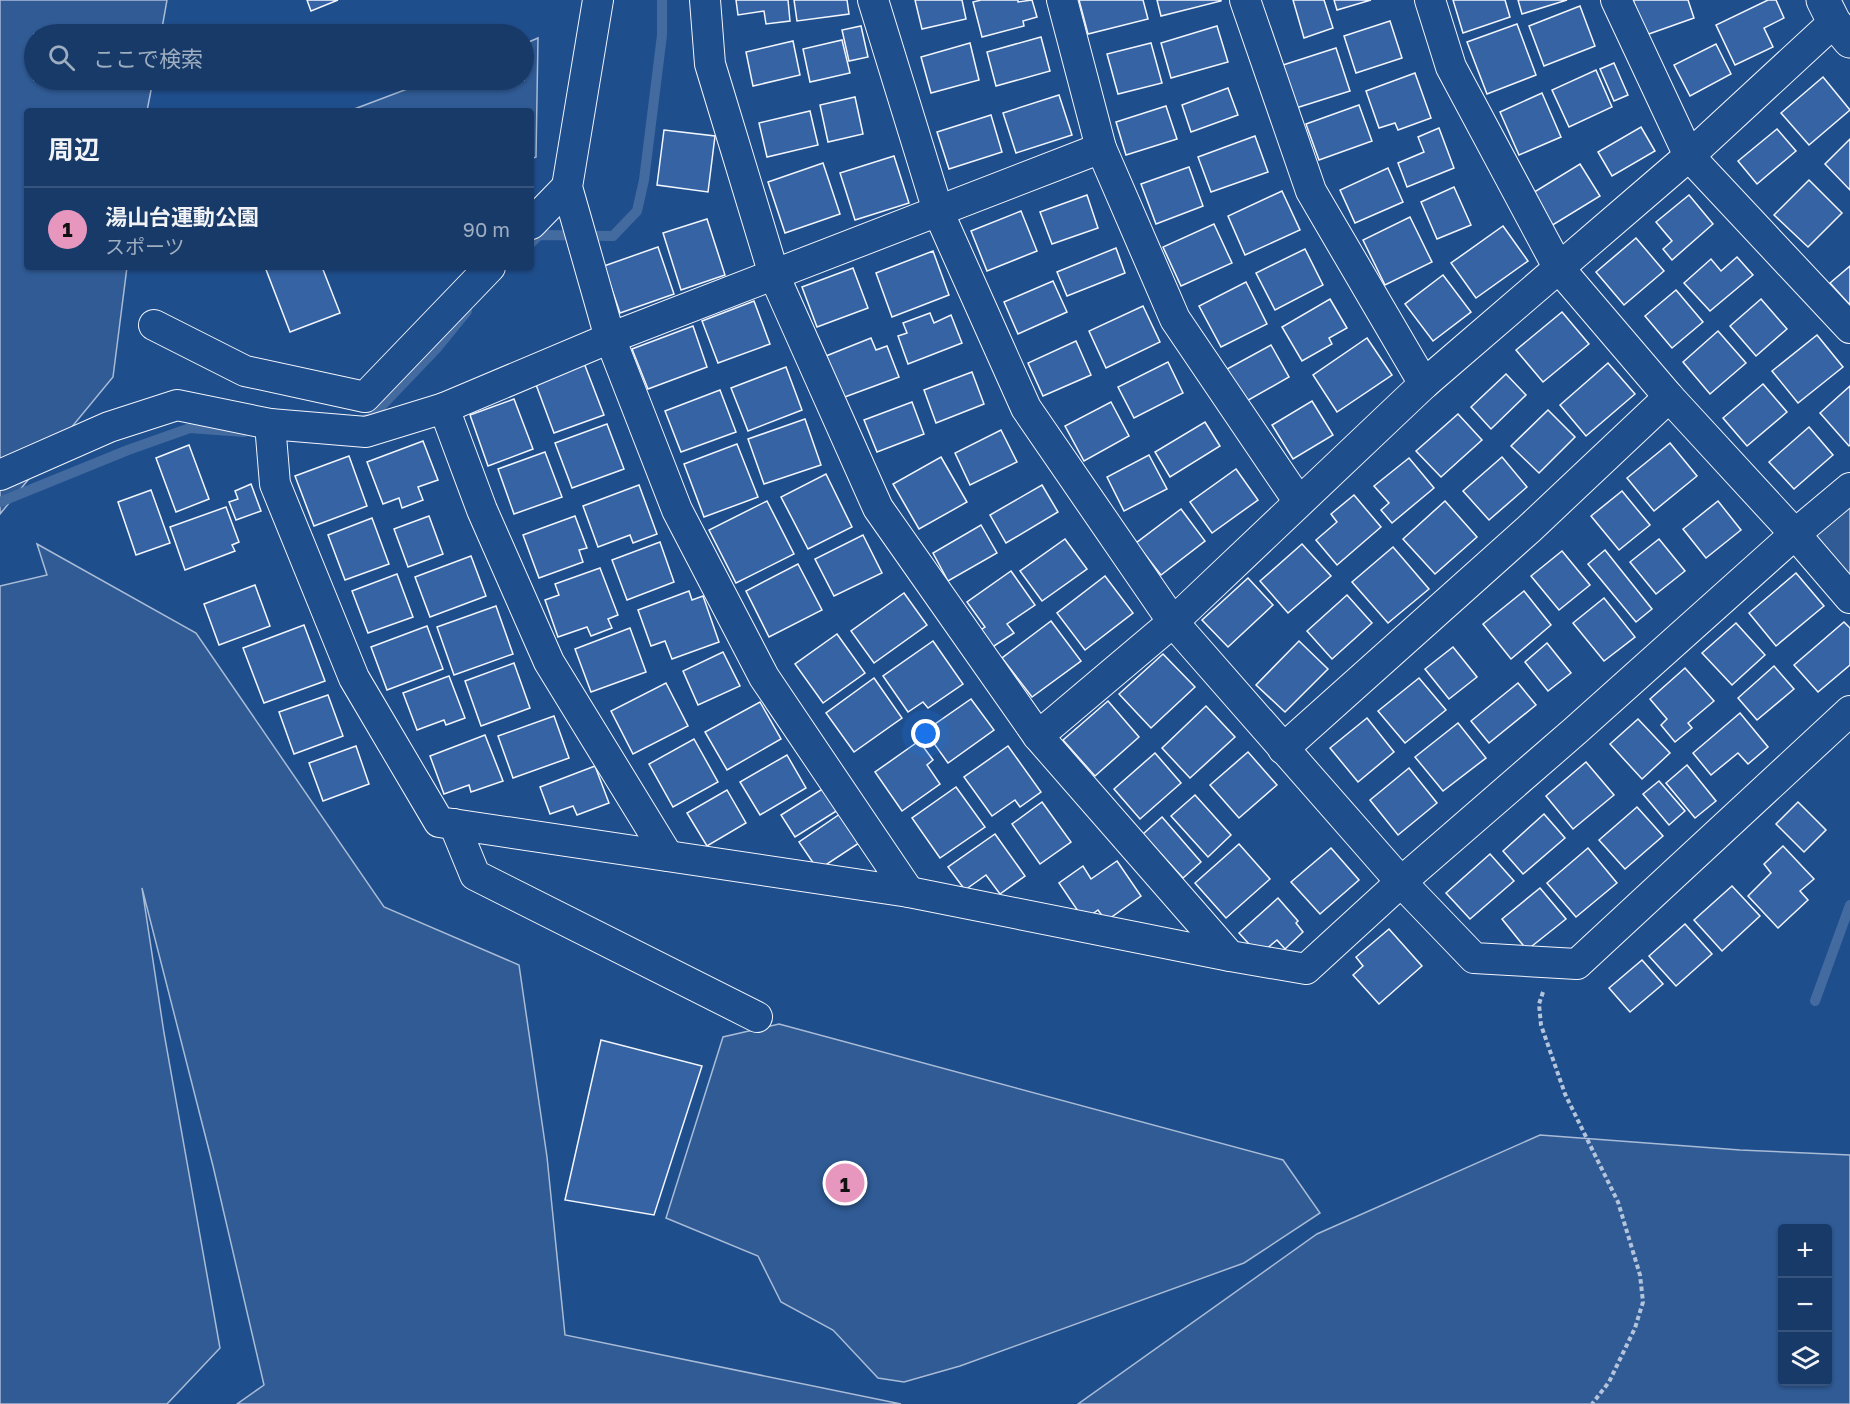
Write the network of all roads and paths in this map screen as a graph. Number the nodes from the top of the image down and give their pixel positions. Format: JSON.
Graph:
{"nodes":[{"id":1,"x":598,"y":0,"type":"edge"},
{"id":2,"x":705,"y":0,"type":"edge"},
{"id":3,"x":873,"y":0,"type":"edge"},
{"id":4,"x":1062,"y":0,"type":"edge"},
{"id":5,"x":1245,"y":0,"type":"edge"},
{"id":6,"x":1430,"y":0,"type":"edge"},
{"id":7,"x":1616,"y":0,"type":"edge"},
{"id":8,"x":1835,"y":21,"type":"edge"},
{"id":9,"x":1101,"y":148,"type":"junction"},
{"id":10,"x":1689,"y":156,"type":"junction"},
{"id":11,"x":567,"y":187,"type":"junction"},
{"id":12,"x":938,"y":211,"type":"junction"},
{"id":13,"x":534,"y":221,"type":"edge"},
{"id":14,"x":1558,"y":267,"type":"junction"},
{"id":15,"x":487,"y":270,"type":"edge"},
{"id":16,"x":774,"y":275,"type":"junction"},
{"id":17,"x":154,"y":325,"type":"dead end"},
{"id":18,"x":1850,"y":328,"type":"edge"},
{"id":19,"x":610,"y":338,"type":"junction"},
{"id":20,"x":1424,"y":384,"type":"junction"},
{"id":21,"x":1669,"y":397,"type":"junction"},
{"id":22,"x":444,"y":408,"type":"junction"},
{"id":23,"x":270,"y":425,"type":"junction"},
{"id":24,"x":0,"y":475,"type":"edge"},
{"id":25,"x":1850,"y":488,"type":"edge"},
{"id":26,"x":1299,"y":502,"type":"junction"},
{"id":27,"x":1795,"y":534,"type":"junction"},
{"id":28,"x":1850,"y":598,"type":"edge"},
{"id":29,"x":1173,"y":622,"type":"junction"},
{"id":30,"x":1850,"y":711,"type":"edge"},
{"id":31,"x":1038,"y":736,"type":"junction"},
{"id":32,"x":1283,"y":749,"type":"junction"},
{"id":33,"x":454,"y":824,"type":"junction"},
{"id":34,"x":669,"y":856,"type":"junction"},
{"id":35,"x":1401,"y":882,"type":"junction"},
{"id":36,"x":909,"y":892,"type":"junction"},
{"id":37,"x":1230,"y":956,"type":"junction"},
{"id":38,"x":1552,"y":963,"type":"junction"},
{"id":39,"x":757,"y":1017,"type":"dead end"},
{"id":40,"x":1592,"y":1404,"type":"edge"}],
"edges":[{"from":1,"to":11,"type":"street"},
{"from":2,"to":16,"type":"street"},
{"from":3,"to":12,"type":"street"},
{"from":4,"to":9,"type":"street"},
{"from":5,"to":20,"type":"street"},
{"from":6,"to":14,"type":"street"},
{"from":7,"to":10,"type":"street"},
{"from":8,"to":10,"type":"street"},
{"from":9,"to":12,"type":"street"},
{"from":9,"to":26,"type":"street"},
{"from":10,"to":14,"type":"street"},
{"from":10,"to":18,"type":"street"},
{"from":11,"to":13,"type":"street"},
{"from":11,"to":19,"type":"street"},
{"from":12,"to":16,"type":"street"},
{"from":12,"to":29,"type":"street"},
{"from":14,"to":20,"type":"street"},
{"from":14,"to":21,"type":"street"},
{"from":15,"to":17,"type":"street"},
{"from":16,"to":19,"type":"street"},
{"from":16,"to":31,"type":"street"},
{"from":19,"to":22,"type":"street"},
{"from":19,"to":36,"type":"street"},
{"from":20,"to":26,"type":"street"},
{"from":21,"to":27,"type":"street"},
{"from":21,"to":32,"type":"street"},
{"from":22,"to":23,"type":"street"},
{"from":22,"to":34,"type":"street"},
{"from":23,"to":24,"type":"street"},
{"from":23,"to":33,"type":"street"},
{"from":25,"to":27,"type":"street"},
{"from":26,"to":29,"type":"street"},
{"from":27,"to":28,"type":"street"},
{"from":27,"to":35,"type":"street"},
{"from":29,"to":31,"type":"street"},
{"from":29,"to":32,"type":"street"},
{"from":30,"to":38,"type":"street"},
{"from":31,"to":37,"type":"street"},
{"from":32,"to":35,"type":"street"},
{"from":33,"to":34,"type":"street"},
{"from":33,"to":39,"type":"street"},
{"from":34,"to":36,"type":"street"},
{"from":35,"to":37,"type":"street"},
{"from":35,"to":38,"type":"street"},
{"from":36,"to":37,"type":"street"},
{"from":38,"to":40,"type":"path"}]}
